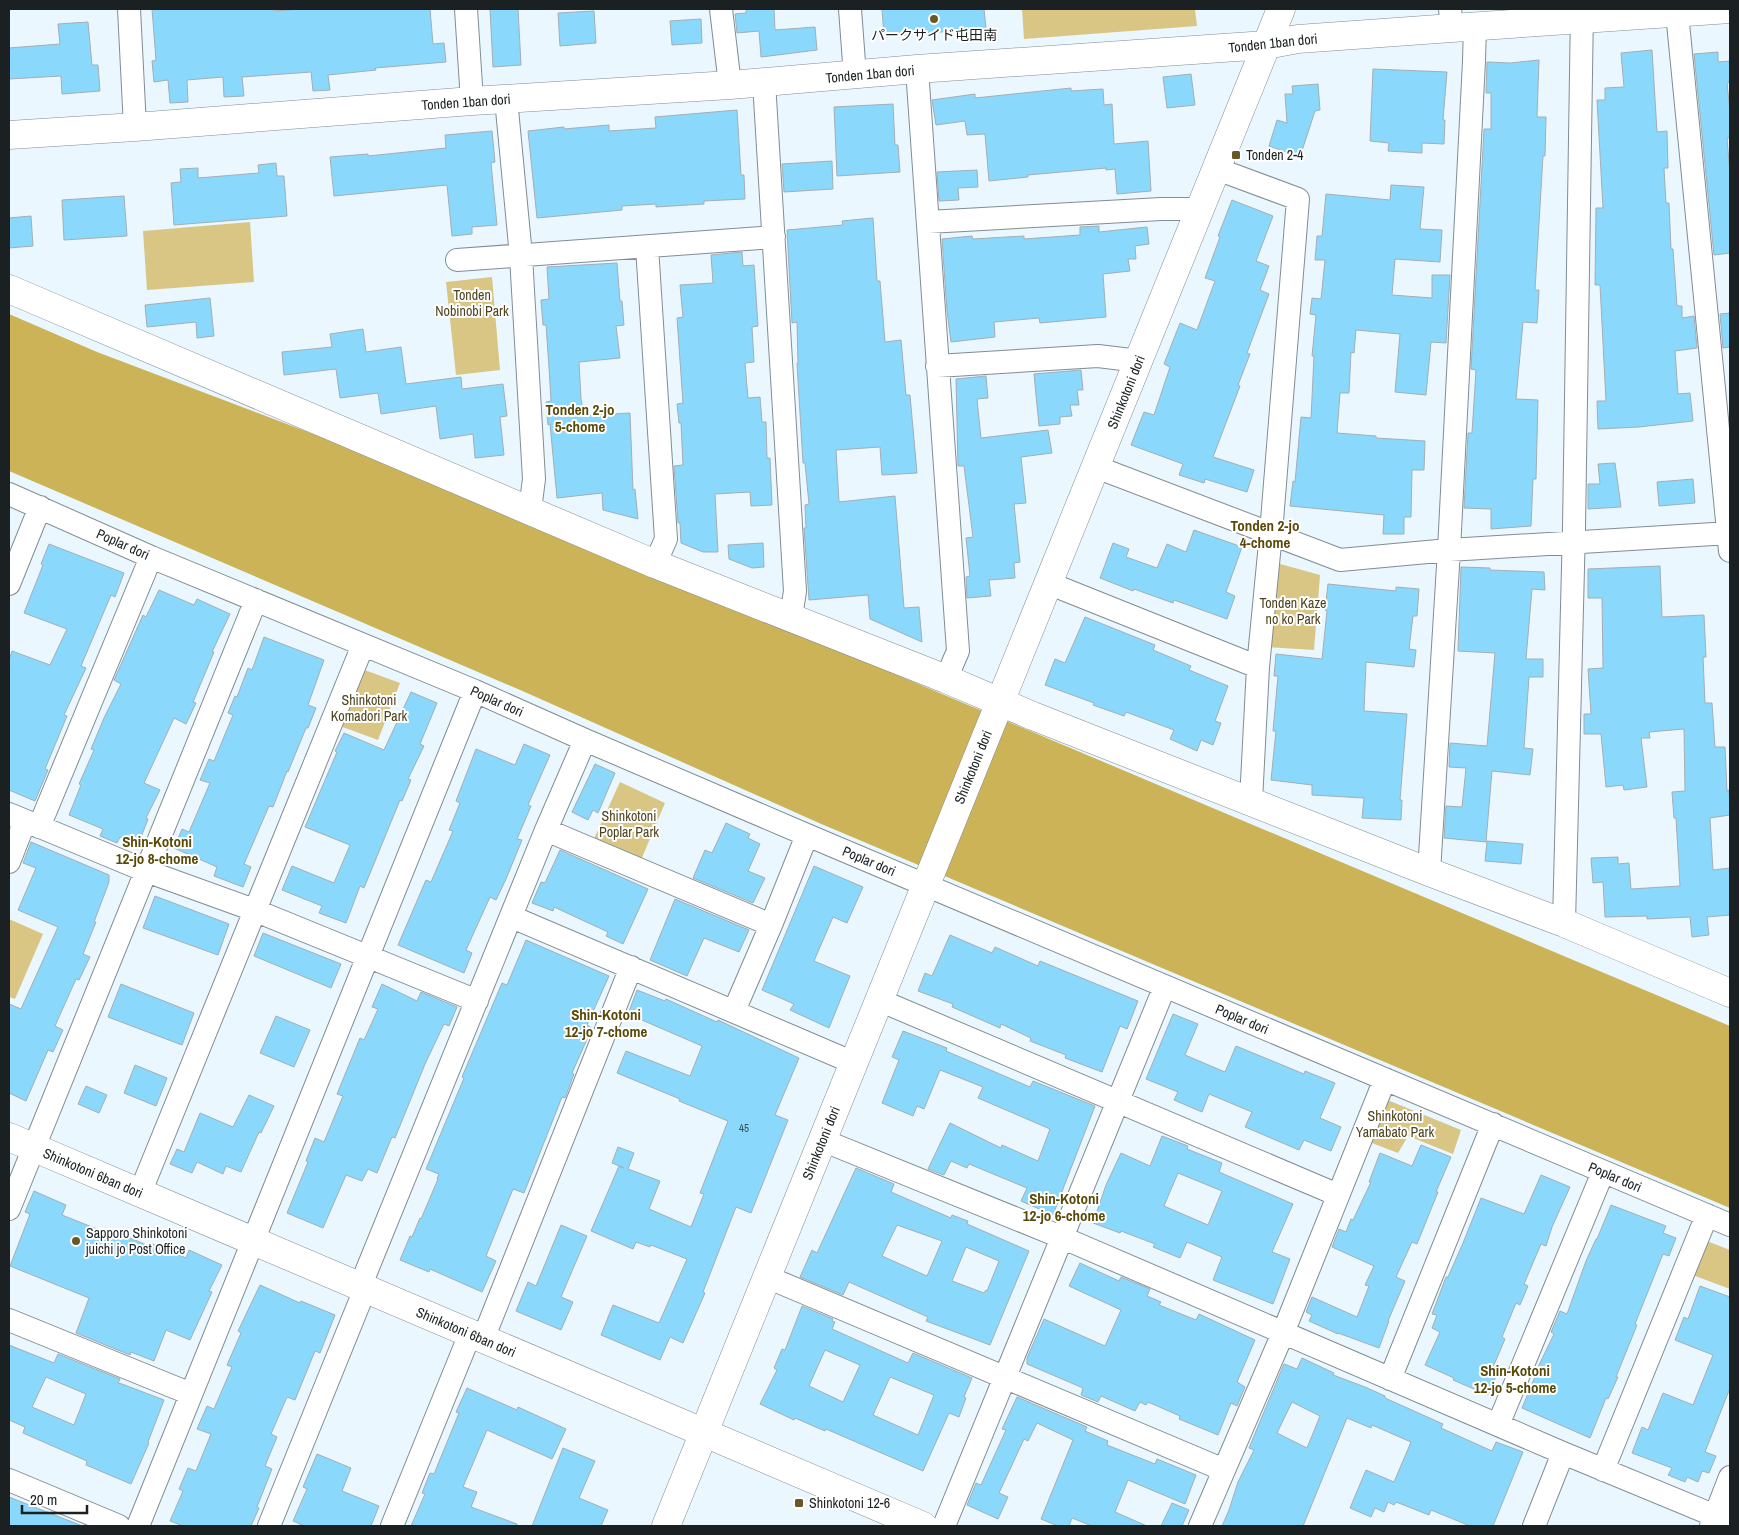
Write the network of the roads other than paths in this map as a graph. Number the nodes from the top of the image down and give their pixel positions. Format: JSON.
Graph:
{"nodes":[{"id":1,"x":129,"y":9,"type":"edge"},
{"id":2,"x":466,"y":9,"type":"edge"},
{"id":3,"x":721,"y":9,"type":"edge"},
{"id":4,"x":850,"y":9,"type":"edge"},
{"id":5,"x":1281,"y":9,"type":"edge"},
{"id":6,"x":1730,"y":9,"type":"edge"},
{"id":7,"x":1677,"y":13,"type":"junction"},
{"id":8,"x":1582,"y":14,"type":"edge"},
{"id":9,"x":1459,"y":21,"type":"edge"},
{"id":10,"x":1266,"y":44,"type":"junction"},
{"id":11,"x":917,"y":69,"type":"junction"},
{"id":12,"x":855,"y":76,"type":"junction"},
{"id":13,"x":764,"y":82,"type":"junction"},
{"id":14,"x":730,"y":85,"type":"junction"},
{"id":15,"x":506,"y":99,"type":"junction"},
{"id":16,"x":472,"y":101,"type":"junction"},
{"id":17,"x":135,"y":127,"type":"junction"},
{"id":18,"x":9,"y":135,"type":"edge"},
{"id":19,"x":1217,"y":169,"type":"junction"},
{"id":20,"x":1201,"y":209,"type":"junction"},
{"id":21,"x":928,"y":222,"type":"junction"},
{"id":22,"x":774,"y":237,"type":"junction"},
{"id":23,"x":647,"y":247,"type":"junction"},
{"id":24,"x":521,"y":256,"type":"junction"},
{"id":25,"x":456,"y":260,"type":"dead end"},
{"id":26,"x":9,"y":289,"type":"edge"},
{"id":27,"x":1139,"y":360,"type":"junction"},
{"id":28,"x":937,"y":366,"type":"junction"},
{"id":29,"x":1096,"y":467,"type":"junction"},
{"id":30,"x":9,"y":494,"type":"edge"},
{"id":31,"x":40,"y":507,"type":"junction"},
{"id":32,"x":530,"y":510,"type":"junction"},
{"id":33,"x":1271,"y":533,"type":"junction"},
{"id":34,"x":1730,"y":539,"type":"edge"},
{"id":35,"x":1574,"y":543,"type":"junction"},
{"id":36,"x":1449,"y":550,"type":"junction"},
{"id":37,"x":151,"y":556,"type":"junction"},
{"id":38,"x":655,"y":564,"type":"junction"},
{"id":39,"x":9,"y":584,"type":"edge"},
{"id":40,"x":1048,"y":584,"type":"junction"},
{"id":41,"x":256,"y":600,"type":"junction"},
{"id":42,"x":790,"y":617,"type":"junction"},
{"id":43,"x":363,"y":645,"type":"junction"},
{"id":44,"x":1258,"y":667,"type":"junction"},
{"id":45,"x":946,"y":678,"type":"junction"},
{"id":46,"x":476,"y":691,"type":"junction"},
{"id":47,"x":1000,"y":702,"type":"junction"},
{"id":48,"x":585,"y":740,"type":"junction"},
{"id":49,"x":1251,"y":802,"type":"junction"},
{"id":50,"x":24,"y":821,"type":"edge"},
{"id":51,"x":546,"y":830,"type":"junction"},
{"id":52,"x":807,"y":834,"type":"junction"},
{"id":53,"x":9,"y":862,"type":"edge"},
{"id":54,"x":146,"y":871,"type":"junction"},
{"id":55,"x":1429,"y":872,"type":"junction"},
{"id":56,"x":926,"y":884,"type":"junction"},
{"id":57,"x":254,"y":910,"type":"junction"},
{"id":58,"x":512,"y":917,"type":"junction"},
{"id":59,"x":1564,"y":923,"type":"junction"},
{"id":60,"x":771,"y":925,"type":"junction"},
{"id":61,"x":368,"y":957,"type":"junction"},
{"id":62,"x":631,"y":967,"type":"junction"},
{"id":63,"x":1165,"y":986,"type":"junction"},
{"id":64,"x":1730,"y":993,"type":"edge"},
{"id":65,"x":879,"y":1000,"type":"junction"},
{"id":66,"x":477,"y":1001,"type":"junction"},
{"id":67,"x":734,"y":1011,"type":"junction"},
{"id":68,"x":854,"y":1063,"type":"junction"},
{"id":69,"x":1385,"y":1079,"type":"junction"},
{"id":70,"x":1117,"y":1101,"type":"junction"},
{"id":71,"x":1493,"y":1124,"type":"junction"},
{"id":72,"x":822,"y":1140,"type":"junction"},
{"id":73,"x":21,"y":1142,"type":"edge"},
{"id":74,"x":1603,"y":1172,"type":"junction"},
{"id":75,"x":140,"y":1193,"type":"junction"},
{"id":76,"x":1338,"y":1195,"type":"junction"},
{"id":77,"x":9,"y":1209,"type":"edge"},
{"id":78,"x":1707,"y":1215,"type":"junction"},
{"id":79,"x":1730,"y":1225,"type":"edge"},
{"id":80,"x":1061,"y":1237,"type":"junction"},
{"id":81,"x":253,"y":1242,"type":"junction"},
{"id":82,"x":767,"y":1277,"type":"junction"},
{"id":83,"x":362,"y":1288,"type":"junction"},
{"id":84,"x":9,"y":1320,"type":"edge"},
{"id":85,"x":1283,"y":1333,"type":"junction"},
{"id":86,"x":477,"y":1336,"type":"junction"},
{"id":87,"x":1005,"y":1377,"type":"junction"},
{"id":88,"x":1390,"y":1378,"type":"junction"},
{"id":89,"x":191,"y":1394,"type":"junction"},
{"id":90,"x":1498,"y":1425,"type":"junction"},
{"id":91,"x":703,"y":1433,"type":"junction"},
{"id":92,"x":1563,"y":1453,"type":"junction"},
{"id":93,"x":1224,"y":1470,"type":"junction"},
{"id":94,"x":1603,"y":1470,"type":"junction"},
{"id":95,"x":1730,"y":1477,"type":"edge"},
{"id":96,"x":9,"y":1480,"type":"edge"},
{"id":97,"x":1719,"y":1521,"type":"edge"},
{"id":98,"x":119,"y":1526,"type":"edge"},
{"id":99,"x":138,"y":1526,"type":"edge"},
{"id":100,"x":269,"y":1526,"type":"edge"},
{"id":101,"x":392,"y":1526,"type":"edge"},
{"id":102,"x":666,"y":1526,"type":"edge"},
{"id":103,"x":923,"y":1526,"type":"edge"},
{"id":104,"x":944,"y":1526,"type":"edge"},
{"id":105,"x":1200,"y":1526,"type":"edge"},
{"id":106,"x":1534,"y":1526,"type":"edge"}],
"edges":[{"from":1,"to":17,"type":"street"},
{"from":2,"to":16,"type":"street"},
{"from":3,"to":14,"type":"street"},
{"from":4,"to":12,"type":"street"},
{"from":5,"to":10,"type":"street","name":"Shinkotoni dori"},
{"from":6,"to":7,"type":"street","name":"Tonden 1ban dori"},
{"from":7,"to":8,"type":"street","name":"Tonden 1ban dori"},
{"from":7,"to":34,"type":"street"},
{"from":8,"to":9,"type":"street","name":"Tonden 1ban dori"},
{"from":8,"to":35,"type":"street"},
{"from":9,"to":10,"type":"street","name":"Tonden 1ban dori"},
{"from":9,"to":36,"type":"street"},
{"from":10,"to":11,"type":"street","name":"Tonden 1ban dori"},
{"from":10,"to":19,"type":"street","name":"Shinkotoni dori"},
{"from":11,"to":12,"type":"street","name":"Tonden 1ban dori"},
{"from":11,"to":21,"type":"street"},
{"from":12,"to":13,"type":"street","name":"Tonden 1ban dori"},
{"from":13,"to":14,"type":"street","name":"Tonden 1ban dori"},
{"from":13,"to":22,"type":"street"},
{"from":14,"to":15,"type":"street","name":"Tonden 1ban dori"},
{"from":15,"to":16,"type":"street","name":"Tonden 1ban dori"},
{"from":15,"to":24,"type":"street"},
{"from":16,"to":17,"type":"street","name":"Tonden 1ban dori"},
{"from":17,"to":18,"type":"street","name":"Tonden 1ban dori"},
{"from":19,"to":20,"type":"street","name":"Shinkotoni dori"},
{"from":19,"to":33,"type":"street"},
{"from":20,"to":21,"type":"street"},
{"from":20,"to":27,"type":"street","name":"Shinkotoni dori"},
{"from":21,"to":28,"type":"street"},
{"from":22,"to":23,"type":"street"},
{"from":22,"to":42,"type":"street"},
{"from":23,"to":24,"type":"street"},
{"from":23,"to":38,"type":"street"},
{"from":24,"to":25,"type":"street"},
{"from":24,"to":32,"type":"street"},
{"from":26,"to":32,"type":"street"},
{"from":27,"to":28,"type":"street"},
{"from":27,"to":29,"type":"street","name":"Shinkotoni dori"},
{"from":28,"to":45,"type":"street"},
{"from":29,"to":33,"type":"street"},
{"from":29,"to":40,"type":"street","name":"Shinkotoni dori"},
{"from":30,"to":31,"type":"street","name":"Poplar dori"},
{"from":31,"to":37,"type":"street","name":"Poplar dori"},
{"from":31,"to":39,"type":"street"},
{"from":32,"to":38,"type":"street"},
{"from":33,"to":36,"type":"street"},
{"from":33,"to":44,"type":"street"},
{"from":34,"to":35,"type":"street"},
{"from":35,"to":36,"type":"street"},
{"from":35,"to":59,"type":"street"},
{"from":36,"to":55,"type":"street"},
{"from":37,"to":41,"type":"street","name":"Poplar dori"},
{"from":37,"to":50,"type":"street"},
{"from":38,"to":42,"type":"street"},
{"from":40,"to":44,"type":"street"},
{"from":40,"to":47,"type":"street","name":"Shinkotoni dori"},
{"from":41,"to":43,"type":"street","name":"Poplar dori"},
{"from":41,"to":54,"type":"street"},
{"from":42,"to":45,"type":"street"},
{"from":43,"to":46,"type":"street","name":"Poplar dori"},
{"from":43,"to":57,"type":"street"},
{"from":44,"to":49,"type":"street"},
{"from":45,"to":47,"type":"street"},
{"from":46,"to":48,"type":"street","name":"Poplar dori"},
{"from":46,"to":61,"type":"street"},
{"from":47,"to":49,"type":"street"},
{"from":47,"to":56,"type":"street","name":"Shinkotoni dori"},
{"from":48,"to":51,"type":"street"},
{"from":48,"to":52,"type":"street","name":"Poplar dori"},
{"from":49,"to":55,"type":"street"},
{"from":50,"to":53,"type":"street"},
{"from":50,"to":54,"type":"street"},
{"from":51,"to":58,"type":"street"},
{"from":51,"to":60,"type":"street"},
{"from":52,"to":56,"type":"street","name":"Poplar dori"},
{"from":52,"to":60,"type":"street"},
{"from":54,"to":57,"type":"street"},
{"from":54,"to":73,"type":"street"},
{"from":55,"to":59,"type":"street"},
{"from":56,"to":63,"type":"street","name":"Poplar dori"},
{"from":56,"to":65,"type":"street","name":"Shinkotoni dori"},
{"from":57,"to":61,"type":"street"},
{"from":57,"to":75,"type":"street"},
{"from":58,"to":62,"type":"street"},
{"from":58,"to":66,"type":"street"},
{"from":59,"to":64,"type":"street"},
{"from":60,"to":67,"type":"street"},
{"from":61,"to":66,"type":"street"},
{"from":61,"to":81,"type":"street"},
{"from":62,"to":67,"type":"street"},
{"from":62,"to":86,"type":"street"},
{"from":63,"to":69,"type":"street","name":"Poplar dori"},
{"from":63,"to":70,"type":"street"},
{"from":65,"to":68,"type":"street","name":"Shinkotoni dori"},
{"from":65,"to":70,"type":"street"},
{"from":66,"to":83,"type":"street"},
{"from":67,"to":68,"type":"street"},
{"from":68,"to":72,"type":"street","name":"Shinkotoni dori"},
{"from":69,"to":71,"type":"street","name":"Poplar dori"},
{"from":69,"to":76,"type":"street"},
{"from":70,"to":76,"type":"street"},
{"from":70,"to":80,"type":"street"},
{"from":71,"to":74,"type":"street","name":"Poplar dori"},
{"from":71,"to":88,"type":"street"},
{"from":72,"to":80,"type":"street"},
{"from":72,"to":82,"type":"street","name":"Shinkotoni dori"},
{"from":73,"to":75,"type":"street","name":"Shinkotoni 6ban dori"},
{"from":73,"to":77,"type":"street"},
{"from":74,"to":78,"type":"street","name":"Poplar dori"},
{"from":74,"to":90,"type":"street"},
{"from":75,"to":81,"type":"street","name":"Shinkotoni 6ban dori"},
{"from":76,"to":85,"type":"street"},
{"from":78,"to":79,"type":"street","name":"Poplar dori"},
{"from":78,"to":94,"type":"street"},
{"from":80,"to":85,"type":"street"},
{"from":80,"to":87,"type":"street"},
{"from":81,"to":83,"type":"street","name":"Shinkotoni 6ban dori"},
{"from":81,"to":89,"type":"street"},
{"from":82,"to":87,"type":"street"},
{"from":82,"to":91,"type":"street","name":"Shinkotoni dori"},
{"from":83,"to":86,"type":"street","name":"Shinkotoni 6ban dori"},
{"from":83,"to":100,"type":"street"},
{"from":84,"to":89,"type":"street"},
{"from":85,"to":88,"type":"street"},
{"from":85,"to":93,"type":"street"},
{"from":86,"to":91,"type":"street","name":"Shinkotoni 6ban dori"},
{"from":86,"to":101,"type":"street"},
{"from":87,"to":93,"type":"street"},
{"from":87,"to":104,"type":"street"},
{"from":88,"to":90,"type":"street"},
{"from":89,"to":99,"type":"street"},
{"from":90,"to":92,"type":"street"},
{"from":91,"to":102,"type":"street","name":"Shinkotoni dori"},
{"from":91,"to":103,"type":"street","name":"Shinkotoni 6ban dori"},
{"from":92,"to":94,"type":"street"},
{"from":92,"to":106,"type":"street"},
{"from":93,"to":105,"type":"street"},
{"from":94,"to":97,"type":"street"},
{"from":95,"to":97,"type":"street"},
{"from":96,"to":98,"type":"street"}]}
